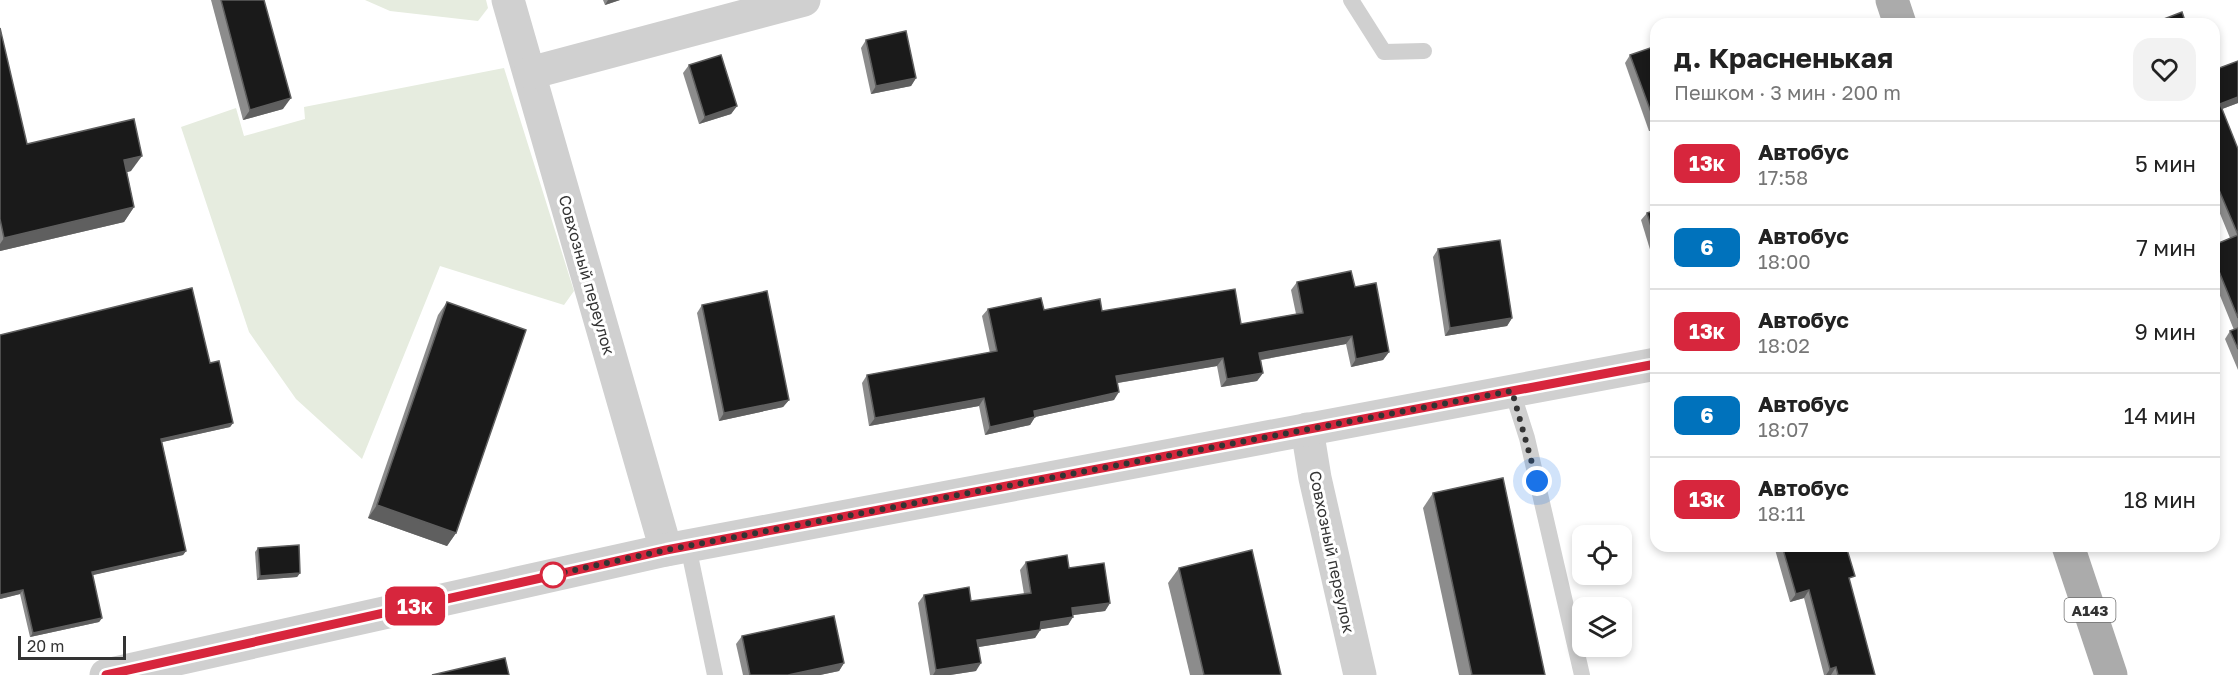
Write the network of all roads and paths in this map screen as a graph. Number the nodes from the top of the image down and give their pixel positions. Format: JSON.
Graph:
{"nodes":[{"id":1,"x":508,"y":0,"type":"edge"},
{"id":2,"x":804,"y":0,"type":"edge"},
{"id":3,"x":1351,"y":0,"type":"edge"},
{"id":4,"x":1892,"y":0,"type":"edge"},
{"id":5,"x":1898,"y":18,"type":"edge"},
{"id":6,"x":1424,"y":51,"type":"dead end"},
{"id":7,"x":530,"y":73,"type":"junction"},
{"id":8,"x":1650,"y":365,"type":"edge"},
{"id":9,"x":1512,"y":391,"type":"junction"},
{"id":10,"x":1307,"y":429,"type":"junction"},
{"id":11,"x":677,"y":548,"type":"junction"},
{"id":12,"x":2070,"y":552,"type":"edge"},
{"id":13,"x":106,"y":675,"type":"edge"},
{"id":14,"x":715,"y":675,"type":"edge"},
{"id":15,"x":1360,"y":675,"type":"edge"},
{"id":16,"x":1582,"y":675,"type":"edge"},
{"id":17,"x":2111,"y":675,"type":"edge"}],
"edges":[{"from":1,"to":7,"type":"street","name":"Совхозный переулок"},
{"from":2,"to":7,"type":"street"},
{"from":3,"to":6,"type":"lane"},
{"from":4,"to":5,"type":"main road"},
{"from":7,"to":11,"type":"street","name":"Совхозный переулок"},
{"from":8,"to":9,"type":"street"},
{"from":9,"to":10,"type":"street"},
{"from":9,"to":16,"type":"lane"},
{"from":10,"to":11,"type":"street"},
{"from":10,"to":15,"type":"street","name":"Совхозный переулок"},
{"from":11,"to":13,"type":"street"},
{"from":11,"to":14,"type":"lane"},
{"from":12,"to":17,"type":"main road","number":"А143"}]}
